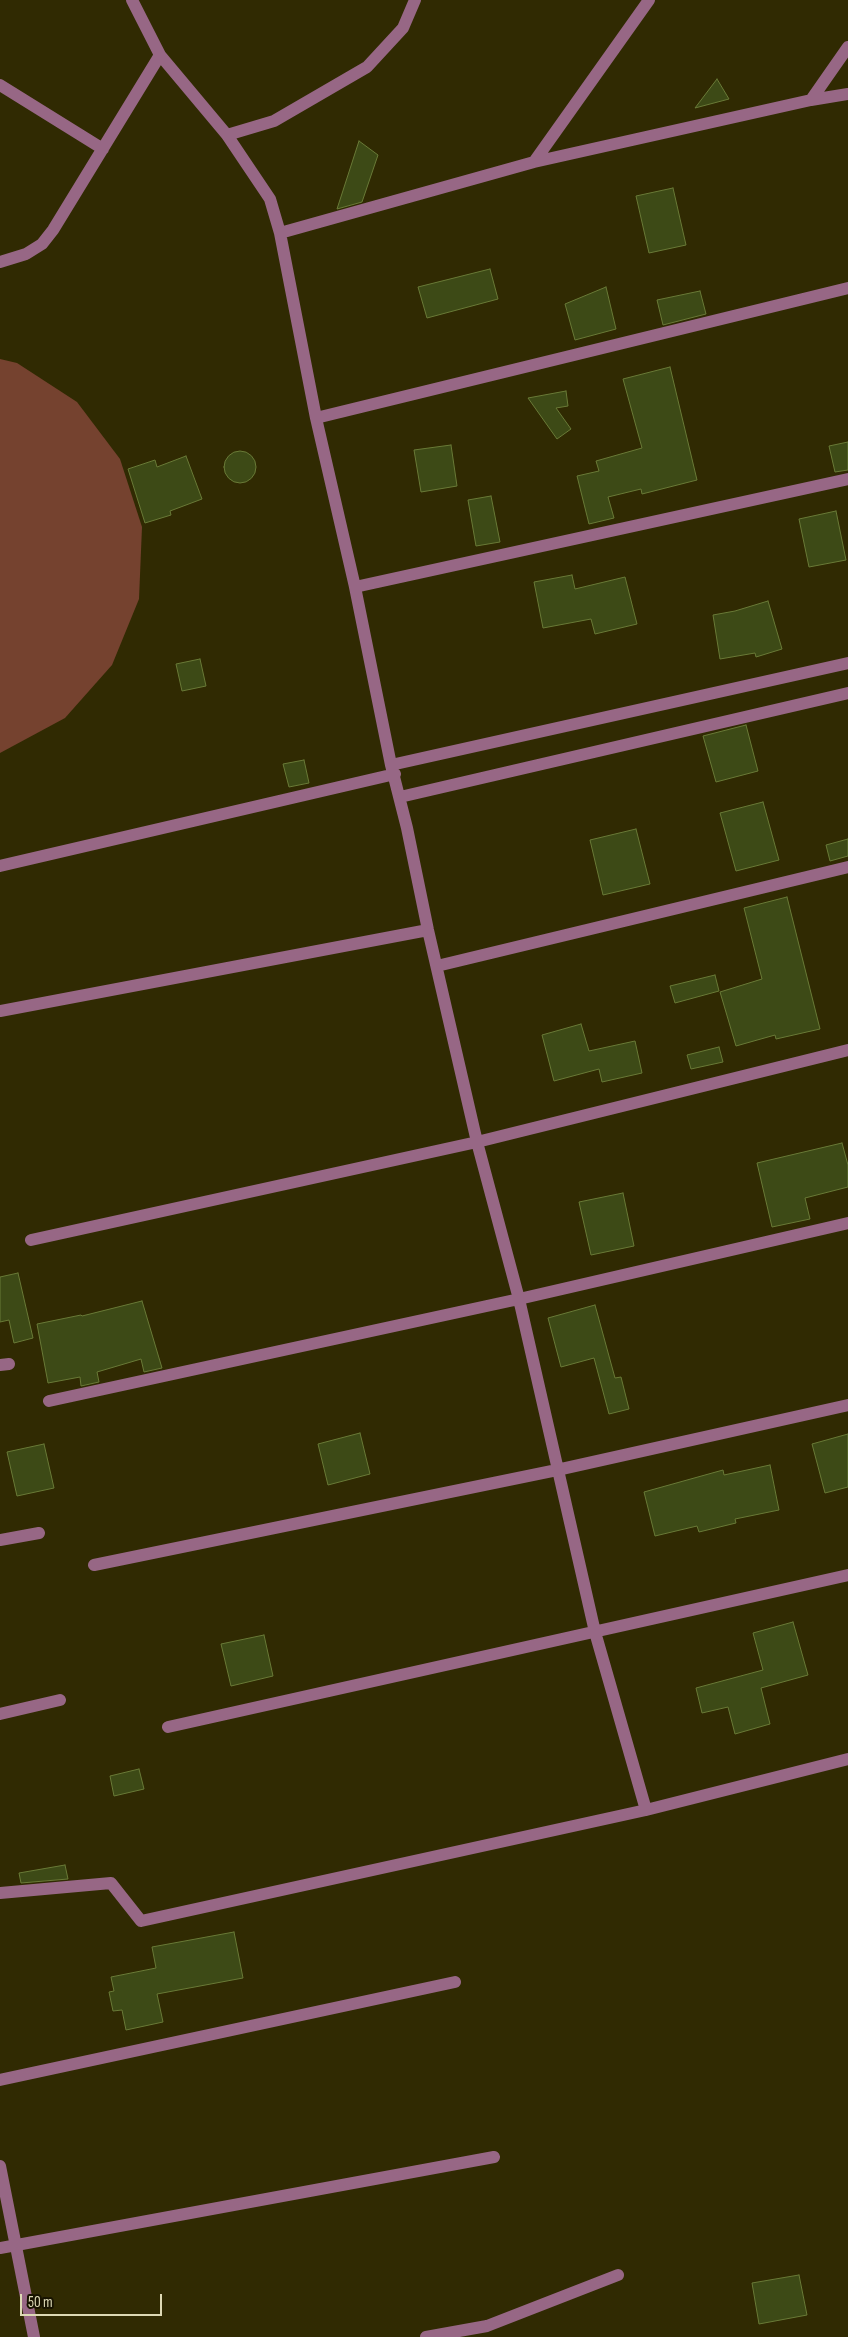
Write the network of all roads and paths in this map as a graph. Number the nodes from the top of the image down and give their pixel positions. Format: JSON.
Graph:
{"nodes":[{"id":1,"x":132,"y":0,"type":"edge"},
{"id":2,"x":416,"y":0,"type":"edge"},
{"id":3,"x":649,"y":0,"type":"edge"},
{"id":4,"x":848,"y":47,"type":"edge"},
{"id":5,"x":160,"y":56,"type":"junction"},
{"id":6,"x":0,"y":85,"type":"edge"},
{"id":7,"x":848,"y":94,"type":"edge"},
{"id":8,"x":811,"y":100,"type":"junction"},
{"id":9,"x":227,"y":135,"type":"junction"},
{"id":10,"x":103,"y":149,"type":"junction"},
{"id":11,"x":534,"y":162,"type":"junction"},
{"id":12,"x":280,"y":233,"type":"junction"},
{"id":13,"x":0,"y":262,"type":"edge"},
{"id":14,"x":848,"y":288,"type":"edge"},
{"id":15,"x":316,"y":418,"type":"junction"},
{"id":16,"x":848,"y":480,"type":"edge"},
{"id":17,"x":355,"y":587,"type":"junction"},
{"id":18,"x":848,"y":663,"type":"edge"},
{"id":19,"x":848,"y":693,"type":"edge"},
{"id":20,"x":393,"y":770,"type":"junction"},
{"id":21,"x":400,"y":797,"type":"junction"},
{"id":22,"x":0,"y":866,"type":"edge"},
{"id":23,"x":848,"y":867,"type":"edge"},
{"id":24,"x":428,"y":930,"type":"junction"},
{"id":25,"x":437,"y":966,"type":"junction"},
{"id":26,"x":0,"y":1011,"type":"edge"},
{"id":27,"x":848,"y":1050,"type":"edge"},
{"id":28,"x":477,"y":1142,"type":"junction"},
{"id":29,"x":848,"y":1224,"type":"edge"},
{"id":30,"x":31,"y":1240,"type":"dead end"},
{"id":31,"x":519,"y":1299,"type":"junction"},
{"id":32,"x":49,"y":1401,"type":"dead end"},
{"id":33,"x":848,"y":1405,"type":"edge"},
{"id":34,"x":557,"y":1470,"type":"junction"},
{"id":35,"x":39,"y":1532,"type":"dead end"},
{"id":36,"x":0,"y":1540,"type":"edge"},
{"id":37,"x":94,"y":1565,"type":"dead end"},
{"id":38,"x":848,"y":1575,"type":"edge"},
{"id":39,"x":595,"y":1632,"type":"junction"},
{"id":40,"x":60,"y":1700,"type":"dead end"},
{"id":41,"x":0,"y":1714,"type":"edge"},
{"id":42,"x":168,"y":1727,"type":"dead end"},
{"id":43,"x":848,"y":1759,"type":"edge"},
{"id":44,"x":646,"y":1810,"type":"junction"},
{"id":45,"x":0,"y":1893,"type":"edge"},
{"id":46,"x":454,"y":1982,"type":"dead end"},
{"id":47,"x":0,"y":2080,"type":"edge"},
{"id":48,"x":494,"y":2157,"type":"dead end"},
{"id":49,"x":0,"y":2166,"type":"edge"},
{"id":50,"x":16,"y":2243,"type":"junction"},
{"id":51,"x":0,"y":2248,"type":"edge"},
{"id":52,"x":618,"y":2275,"type":"dead end"},
{"id":53,"x":488,"y":2331,"type":"edge"},
{"id":54,"x":34,"y":2337,"type":"edge"},
{"id":55,"x":426,"y":2337,"type":"edge"}],
"edges":[{"from":1,"to":5,"type":"street"},
{"from":2,"to":9,"type":"street"},
{"from":3,"to":11,"type":"street"},
{"from":4,"to":8,"type":"street"},
{"from":5,"to":9,"type":"street"},
{"from":5,"to":10,"type":"street"},
{"from":6,"to":10,"type":"street"},
{"from":7,"to":8,"type":"street"},
{"from":8,"to":11,"type":"street"},
{"from":9,"to":12,"type":"street"},
{"from":10,"to":13,"type":"street"},
{"from":11,"to":12,"type":"street"},
{"from":12,"to":15,"type":"street"},
{"from":14,"to":15,"type":"street"},
{"from":15,"to":17,"type":"street"},
{"from":16,"to":17,"type":"street"},
{"from":17,"to":20,"type":"street"},
{"from":18,"to":20,"type":"street"},
{"from":19,"to":21,"type":"street"},
{"from":20,"to":21,"type":"street"},
{"from":20,"to":22,"type":"street"},
{"from":21,"to":24,"type":"street"},
{"from":23,"to":25,"type":"street"},
{"from":24,"to":25,"type":"street"},
{"from":24,"to":26,"type":"street"},
{"from":25,"to":28,"type":"street"},
{"from":27,"to":28,"type":"street"},
{"from":28,"to":30,"type":"street"},
{"from":28,"to":31,"type":"street"},
{"from":29,"to":31,"type":"street"},
{"from":31,"to":32,"type":"street"},
{"from":31,"to":34,"type":"street"},
{"from":33,"to":34,"type":"street"},
{"from":34,"to":37,"type":"street"},
{"from":34,"to":39,"type":"street"},
{"from":35,"to":36,"type":"street"},
{"from":38,"to":39,"type":"street"},
{"from":39,"to":42,"type":"street"},
{"from":39,"to":44,"type":"street"},
{"from":40,"to":41,"type":"street"},
{"from":43,"to":44,"type":"street"},
{"from":44,"to":45,"type":"street"},
{"from":46,"to":47,"type":"street"},
{"from":48,"to":50,"type":"street"},
{"from":49,"to":50,"type":"street"},
{"from":50,"to":51,"type":"street"},
{"from":50,"to":54,"type":"street"},
{"from":52,"to":53,"type":"street"},
{"from":53,"to":55,"type":"street"}]}
